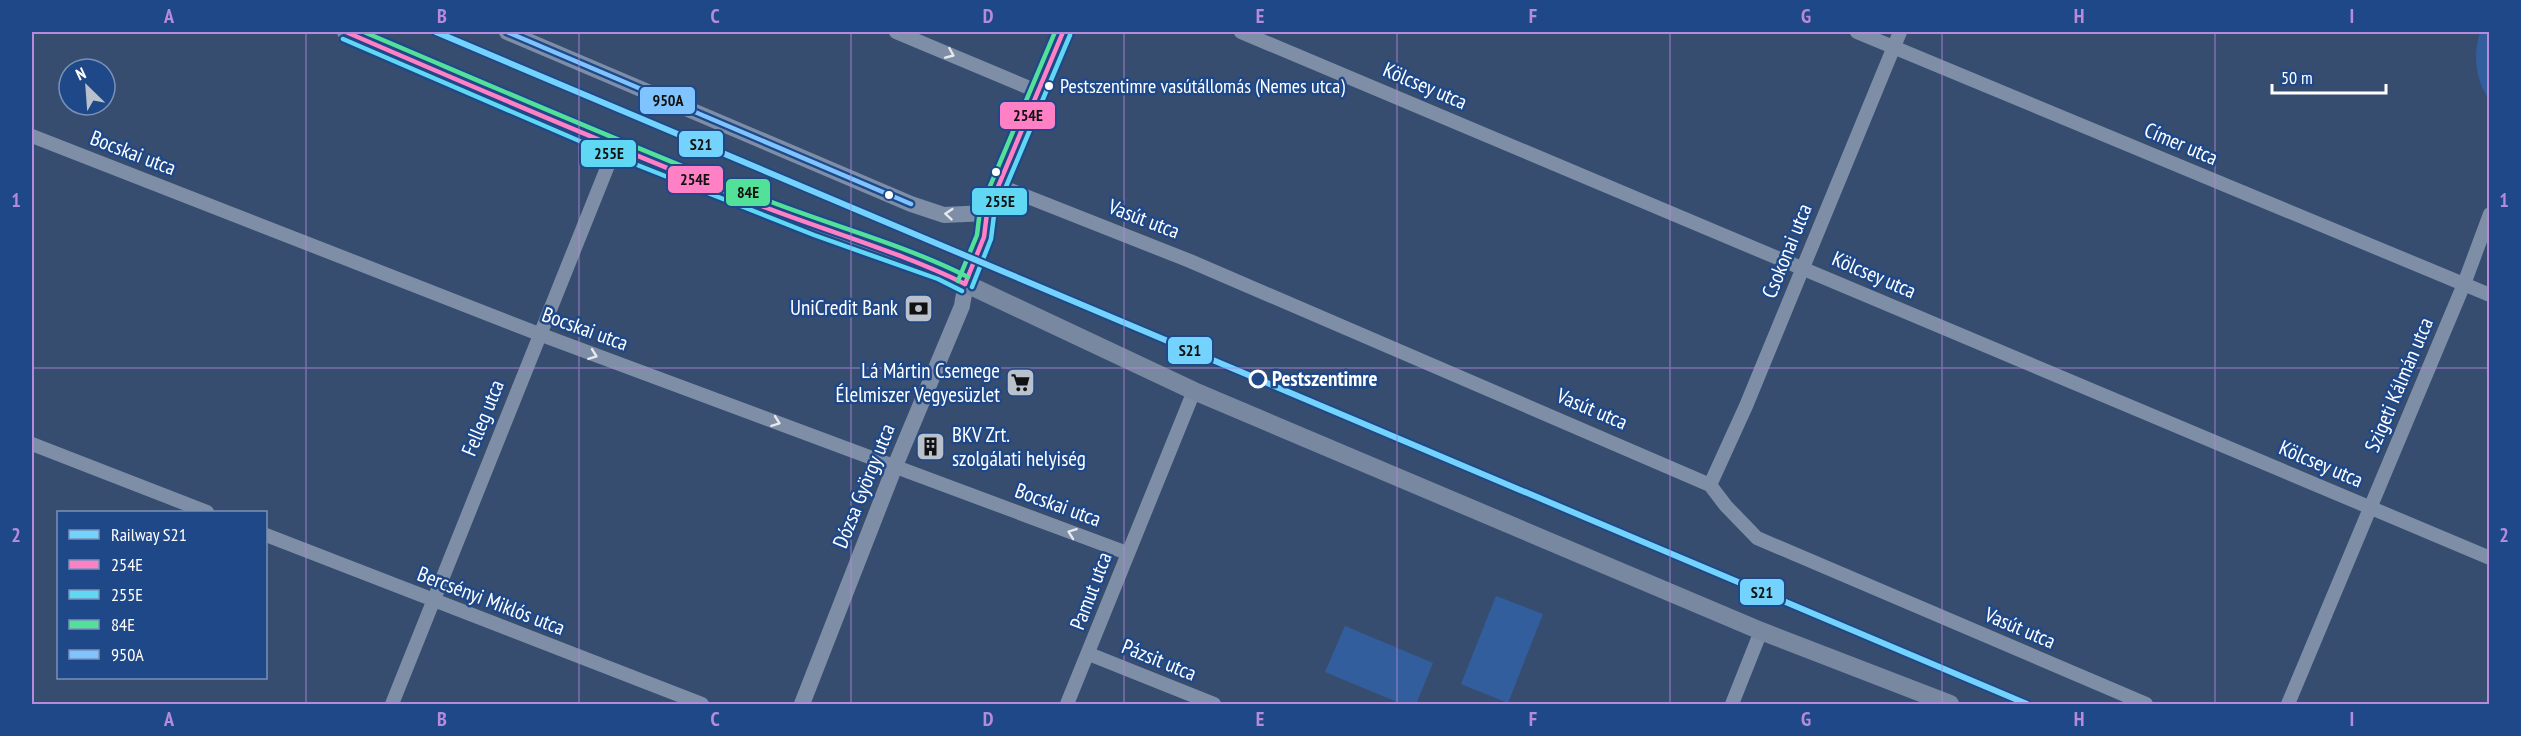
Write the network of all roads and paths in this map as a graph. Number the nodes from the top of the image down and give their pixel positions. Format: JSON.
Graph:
{"nodes":[{"id":1,"x":346,"y":32,"type":"edge"},
{"id":2,"x":507,"y":32,"type":"edge"},
{"id":3,"x":896,"y":32,"type":"edge"},
{"id":4,"x":1063,"y":32,"type":"edge"},
{"id":5,"x":1240,"y":32,"type":"edge"},
{"id":6,"x":1857,"y":32,"type":"edge"},
{"id":7,"x":1900,"y":32,"type":"edge"},
{"id":8,"x":1893,"y":47,"type":"junction"},
{"id":9,"x":1039,"y":92,"type":"junction"},
{"id":10,"x":32,"y":136,"type":"edge"},
{"id":11,"x":615,"y":148,"type":"junction"},
{"id":12,"x":1000,"y":186,"type":"junction"},
{"id":13,"x":987,"y":213,"type":"junction"},
{"id":14,"x":2490,"y":214,"type":"edge"},
{"id":15,"x":1803,"y":267,"type":"junction"},
{"id":16,"x":964,"y":284,"type":"junction"},
{"id":17,"x":2464,"y":284,"type":"junction"},
{"id":18,"x":2490,"y":295,"type":"edge"},
{"id":19,"x":539,"y":334,"type":"junction"},
{"id":20,"x":1194,"y":391,"type":"junction"},
{"id":21,"x":32,"y":444,"type":"edge"},
{"id":22,"x":895,"y":466,"type":"junction"},
{"id":23,"x":1710,"y":485,"type":"junction"},
{"id":24,"x":2370,"y":507,"type":"junction"},
{"id":25,"x":202,"y":511,"type":"edge"},
{"id":26,"x":267,"y":535,"type":"edge"},
{"id":27,"x":1127,"y":553,"type":"junction"},
{"id":28,"x":2490,"y":558,"type":"edge"},
{"id":29,"x":433,"y":601,"type":"junction"},
{"id":30,"x":1761,"y":631,"type":"junction"},
{"id":31,"x":1089,"y":654,"type":"junction"},
{"id":32,"x":392,"y":705,"type":"edge"},
{"id":33,"x":702,"y":705,"type":"edge"},
{"id":34,"x":802,"y":705,"type":"edge"},
{"id":35,"x":1067,"y":705,"type":"edge"},
{"id":36,"x":1214,"y":705,"type":"edge"},
{"id":37,"x":1732,"y":705,"type":"edge"},
{"id":38,"x":1950,"y":705,"type":"edge"},
{"id":39,"x":2146,"y":705,"type":"edge"},
{"id":40,"x":2288,"y":705,"type":"edge"}],
"edges":[{"from":1,"to":11,"type":"main road"},
{"from":13,"to":2,"type":"street","one_way":true},
{"from":3,"to":9,"type":"street","one_way":true},
{"from":4,"to":9,"type":"street","name":"Dózsa György utca"},
{"from":5,"to":15,"type":"street","name":"Kölcsey utca"},
{"from":6,"to":8,"type":"street","name":"Címer utca"},
{"from":7,"to":8,"type":"street","name":"Csokonai utca"},
{"from":8,"to":15,"type":"street","name":"Csokonai utca"},
{"from":8,"to":17,"type":"street","name":"Címer utca"},
{"from":9,"to":12,"type":"street","name":"Dózsa György utca"},
{"from":10,"to":19,"type":"street","name":"Bocskai utca"},
{"from":11,"to":16,"type":"main road"},
{"from":11,"to":19,"type":"street","name":"Felleg utca"},
{"from":12,"to":13,"type":"street","name":"Dózsa György utca"},
{"from":12,"to":23,"type":"street","name":"Vasút utca"},
{"from":13,"to":16,"type":"street","name":"Dózsa György utca"},
{"from":14,"to":17,"type":"street","name":"Szigeti Kálmán utca"},
{"from":15,"to":23,"type":"street","name":"Csokonai utca"},
{"from":15,"to":24,"type":"street","name":"Kölcsey utca"},
{"from":16,"to":20,"type":"main road"},
{"from":16,"to":22,"type":"street","name":"Dózsa György utca"},
{"from":17,"to":18,"type":"street","name":"Címer utca"},
{"from":17,"to":24,"type":"street","name":"Szigeti Kálmán utca"},
{"from":19,"to":22,"type":"street","name":"Bocskai utca","one_way":true},
{"from":19,"to":29,"type":"street","name":"Felleg utca"},
{"from":20,"to":27,"type":"street","name":"Pamut utca"},
{"from":20,"to":30,"type":"main road"},
{"from":21,"to":25,"type":"street"},
{"from":27,"to":22,"type":"street","name":"Bocskai utca","one_way":true},
{"from":22,"to":34,"type":"street","name":"Dózsa György utca"},
{"from":23,"to":39,"type":"street","name":"Vasút utca"},
{"from":24,"to":28,"type":"street","name":"Kölcsey utca"},
{"from":24,"to":40,"type":"street","name":"Szigeti Kálmán utca"},
{"from":26,"to":29,"type":"street","name":"Bercsényi Miklós utca"},
{"from":27,"to":31,"type":"street","name":"Pamut utca"},
{"from":29,"to":32,"type":"street","name":"Felleg utca"},
{"from":29,"to":33,"type":"street","name":"Bercsényi Miklós utca"},
{"from":30,"to":37,"type":"street"},
{"from":30,"to":38,"type":"main road"},
{"from":31,"to":35,"type":"street","name":"Pamut utca"},
{"from":31,"to":36,"type":"street","name":"Pázsit utca"}]}
